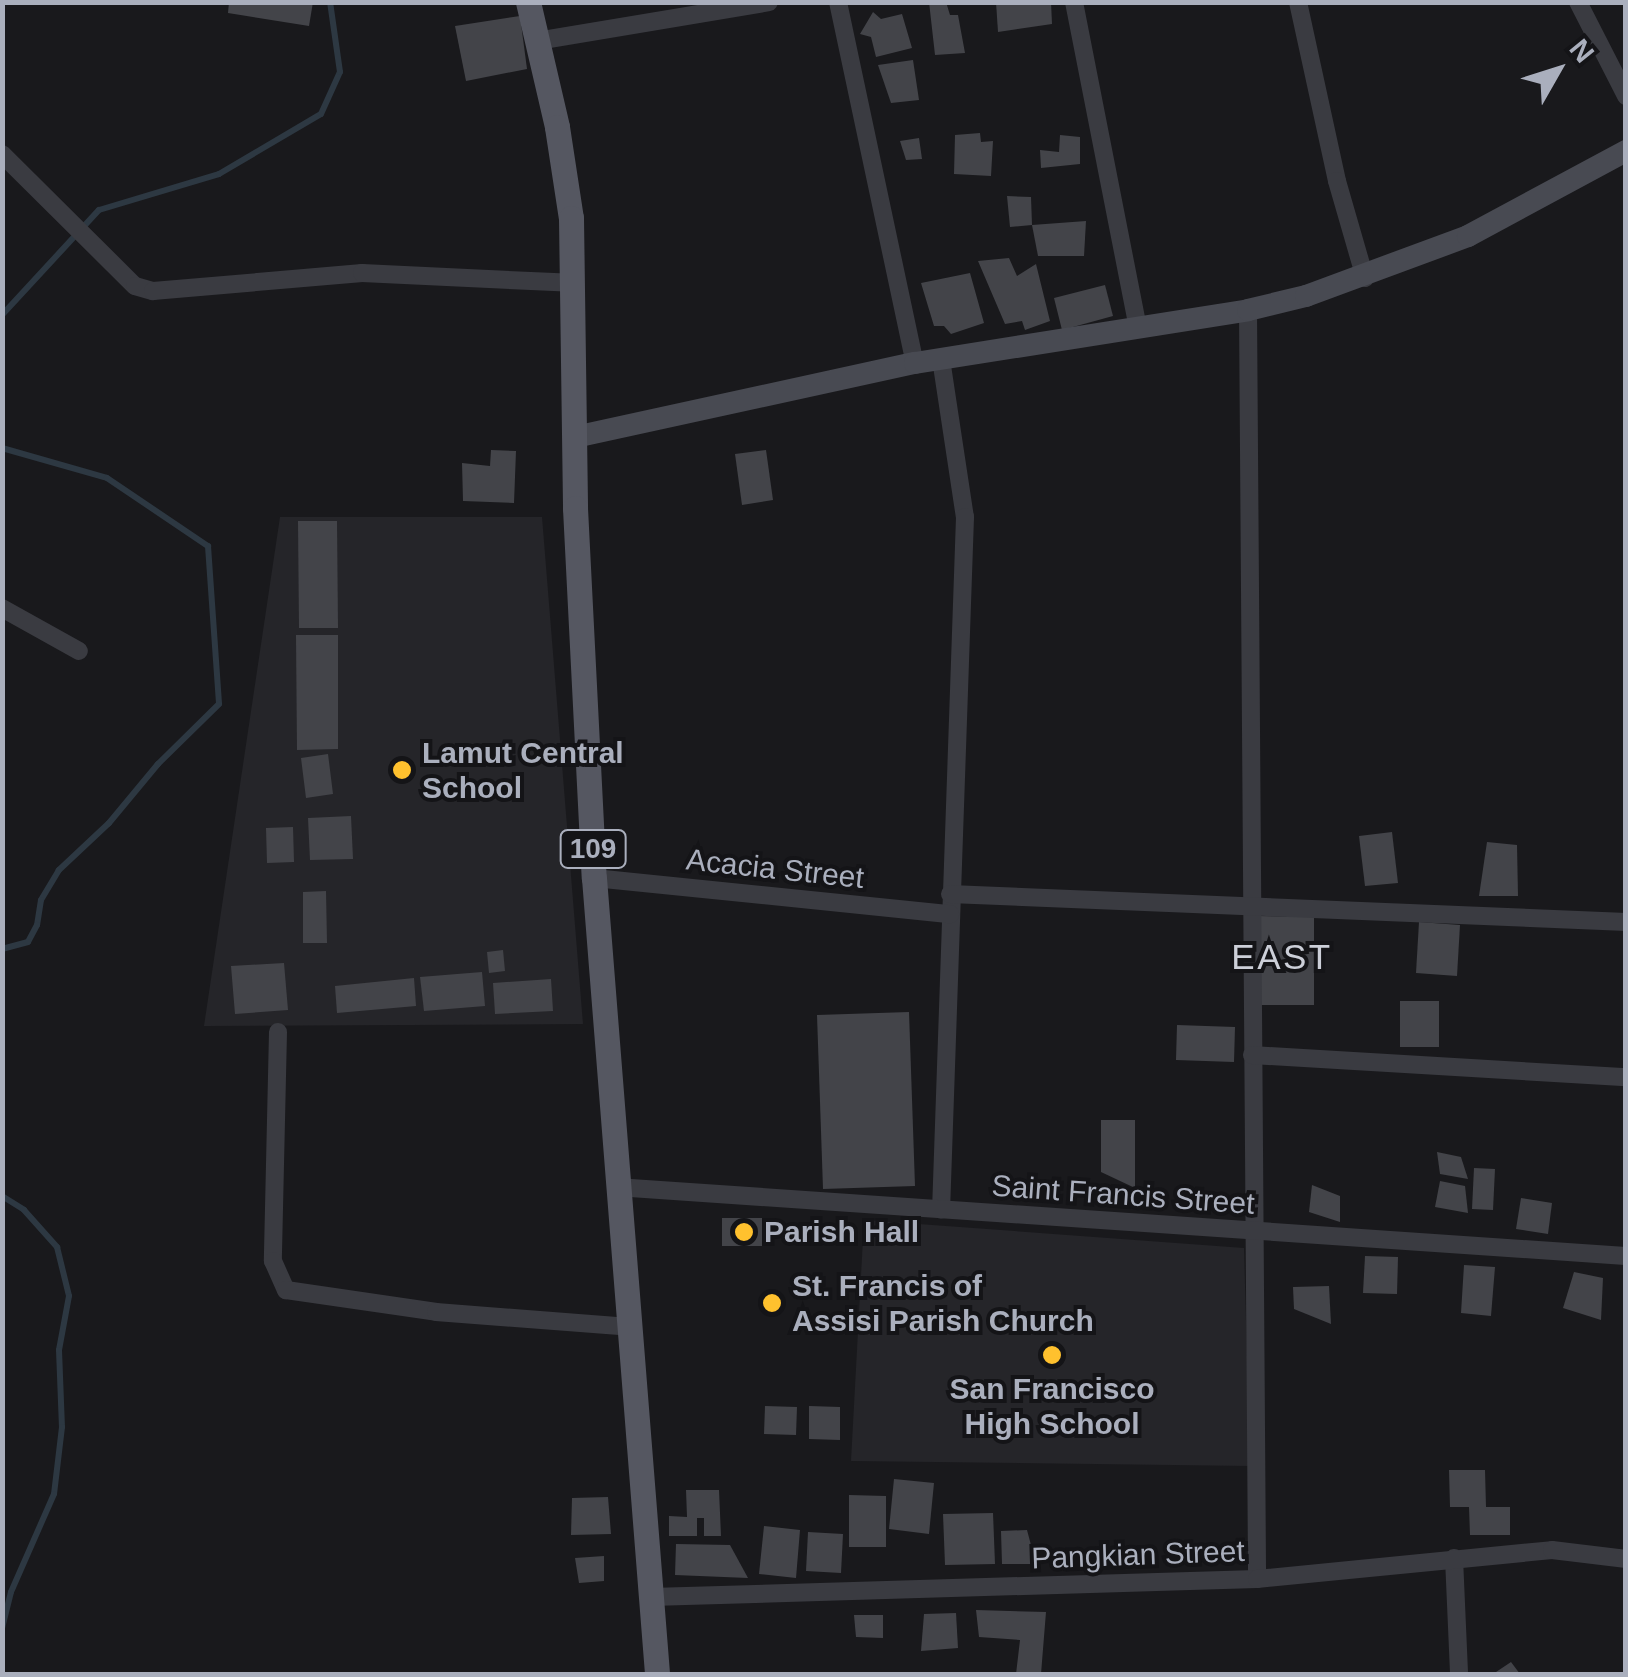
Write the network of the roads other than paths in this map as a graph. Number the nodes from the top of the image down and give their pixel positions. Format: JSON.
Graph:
{"nodes":[{"id":1,"x":769,"y":2,"type":"edge"},
{"id":2,"x":838,"y":2,"type":"edge"},
{"id":3,"x":1074,"y":2,"type":"edge"},
{"id":4,"x":1298,"y":2,"type":"edge"},
{"id":5,"x":1578,"y":2,"type":"edge"},
{"id":6,"x":533,"y":23,"type":"edge"},
{"id":7,"x":1626,"y":96,"type":"edge"},
{"id":8,"x":1626,"y":151,"type":"edge"},
{"id":9,"x":2,"y":154,"type":"edge"},
{"id":10,"x":1365,"y":278,"type":"junction"},
{"id":11,"x":571,"y":283,"type":"junction"},
{"id":12,"x":1248,"y":310,"type":"junction"},
{"id":13,"x":1138,"y":326,"type":"junction"},
{"id":14,"x":941,"y":359,"type":"junction"},
{"id":15,"x":914,"y":362,"type":"junction"},
{"id":16,"x":576,"y":437,"type":"junction"},
{"id":17,"x":2,"y":608,"type":"edge"},
{"id":18,"x":79,"y":651,"type":"dead end"},
{"id":19,"x":594,"y":878,"type":"junction"},
{"id":20,"x":950,"y":894,"type":"junction"},
{"id":21,"x":1249,"y":904,"type":"junction"},
{"id":22,"x":950,"y":914,"type":"junction"},
{"id":23,"x":1626,"y":922,"type":"edge"},
{"id":24,"x":278,"y":1032,"type":"dead end"},
{"id":25,"x":1252,"y":1055,"type":"junction"},
{"id":26,"x":1626,"y":1076,"type":"edge"},
{"id":27,"x":616,"y":1187,"type":"junction"},
{"id":28,"x":941,"y":1210,"type":"junction"},
{"id":29,"x":1251,"y":1231,"type":"junction"},
{"id":30,"x":1626,"y":1256,"type":"edge"},
{"id":31,"x":629,"y":1327,"type":"junction"},
{"id":32,"x":1454,"y":1558,"type":"junction"},
{"id":33,"x":1626,"y":1558,"type":"edge"},
{"id":34,"x":1257,"y":1579,"type":"junction"},
{"id":35,"x":651,"y":1598,"type":"junction"},
{"id":36,"x":657,"y":1674,"type":"edge"},
{"id":37,"x":1459,"y":1674,"type":"edge"}],
"edges":[{"from":1,"to":6,"type":"street"},
{"from":2,"to":15,"type":"street"},
{"from":3,"to":13,"type":"street"},
{"from":4,"to":10,"type":"street"},
{"from":5,"to":7,"type":"street"},
{"from":6,"to":11,"type":"main road","number":"109"},
{"from":8,"to":10,"type":"street"},
{"from":9,"to":11,"type":"street"},
{"from":10,"to":12,"type":"street"},
{"from":11,"to":16,"type":"main road","number":"109"},
{"from":12,"to":13,"type":"street"},
{"from":12,"to":21,"type":"street"},
{"from":13,"to":14,"type":"street"},
{"from":14,"to":15,"type":"street"},
{"from":14,"to":20,"type":"street"},
{"from":15,"to":16,"type":"street"},
{"from":16,"to":19,"type":"main road","number":"109"},
{"from":17,"to":18,"type":"street"},
{"from":19,"to":22,"type":"street","name":"Acacia Street"},
{"from":19,"to":27,"type":"main road","number":"109"},
{"from":20,"to":21,"type":"street"},
{"from":20,"to":22,"type":"street"},
{"from":21,"to":23,"type":"street"},
{"from":21,"to":25,"type":"street"},
{"from":22,"to":28,"type":"street"},
{"from":24,"to":31,"type":"street"},
{"from":25,"to":26,"type":"street"},
{"from":25,"to":29,"type":"street"},
{"from":27,"to":28,"type":"street","name":"Saint Francis Street"},
{"from":27,"to":31,"type":"main road","number":"109"},
{"from":28,"to":29,"type":"street","name":"Saint Francis Street"},
{"from":29,"to":30,"type":"street","name":"Saint Francis Street"},
{"from":29,"to":34,"type":"street"},
{"from":31,"to":35,"type":"main road","number":"109"},
{"from":32,"to":33,"type":"street","name":"Pangkian Street"},
{"from":32,"to":34,"type":"street","name":"Pangkian Street"},
{"from":32,"to":37,"type":"street"},
{"from":34,"to":35,"type":"street","name":"Pangkian Street"},
{"from":35,"to":36,"type":"main road","number":"109"}]}
